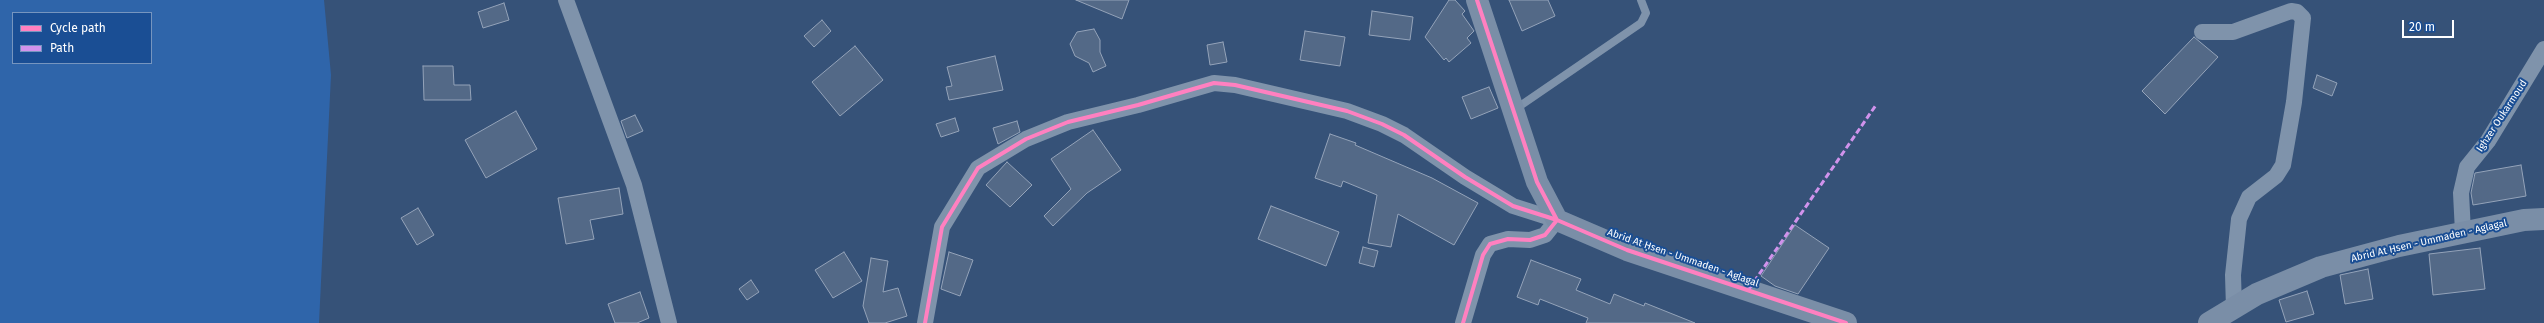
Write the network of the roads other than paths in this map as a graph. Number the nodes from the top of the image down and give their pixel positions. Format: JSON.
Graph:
{"nodes":[{"id":1,"x":566,"y":0,"type":"edge"},
{"id":2,"x":1477,"y":0,"type":"edge"},
{"id":3,"x":1641,"y":0,"type":"edge"},
{"id":4,"x":2202,"y":32,"type":"dead end"},
{"id":5,"x":2544,"y":49,"type":"edge"},
{"id":6,"x":1514,"y":110,"type":"junction"},
{"id":7,"x":2544,"y":219,"type":"edge"},
{"id":8,"x":1557,"y":220,"type":"junction"},
{"id":9,"x":2463,"y":232,"type":"junction"},
{"id":10,"x":2234,"y":308,"type":"junction"},
{"id":11,"x":669,"y":323,"type":"edge"},
{"id":12,"x":925,"y":323,"type":"edge"},
{"id":13,"x":1462,"y":323,"type":"edge"},
{"id":14,"x":1846,"y":323,"type":"edge"},
{"id":15,"x":2209,"y":323,"type":"edge"}],
"edges":[{"from":1,"to":11,"type":"street"},
{"from":2,"to":6,"type":"street"},
{"from":3,"to":6,"type":"lane"},
{"from":4,"to":10,"type":"street"},
{"from":5,"to":9,"type":"street","name":"Ighzer Oukarmoud"},
{"from":6,"to":8,"type":"street"},
{"from":7,"to":9,"type":"street","name":"Abrid At Ḥsen - Ummaden - Aglagal"},
{"from":8,"to":12,"type":"street"},
{"from":8,"to":13,"type":"street"},
{"from":8,"to":14,"type":"street","name":"Abrid At Ḥsen - Ummaden - Aglagal"},
{"from":9,"to":10,"type":"street","name":"Abrid At Ḥsen - Ummaden - Aglagal"},
{"from":10,"to":15,"type":"street","name":"Abrid At Ḥsen - Ummaden - Aglagal"}]}
